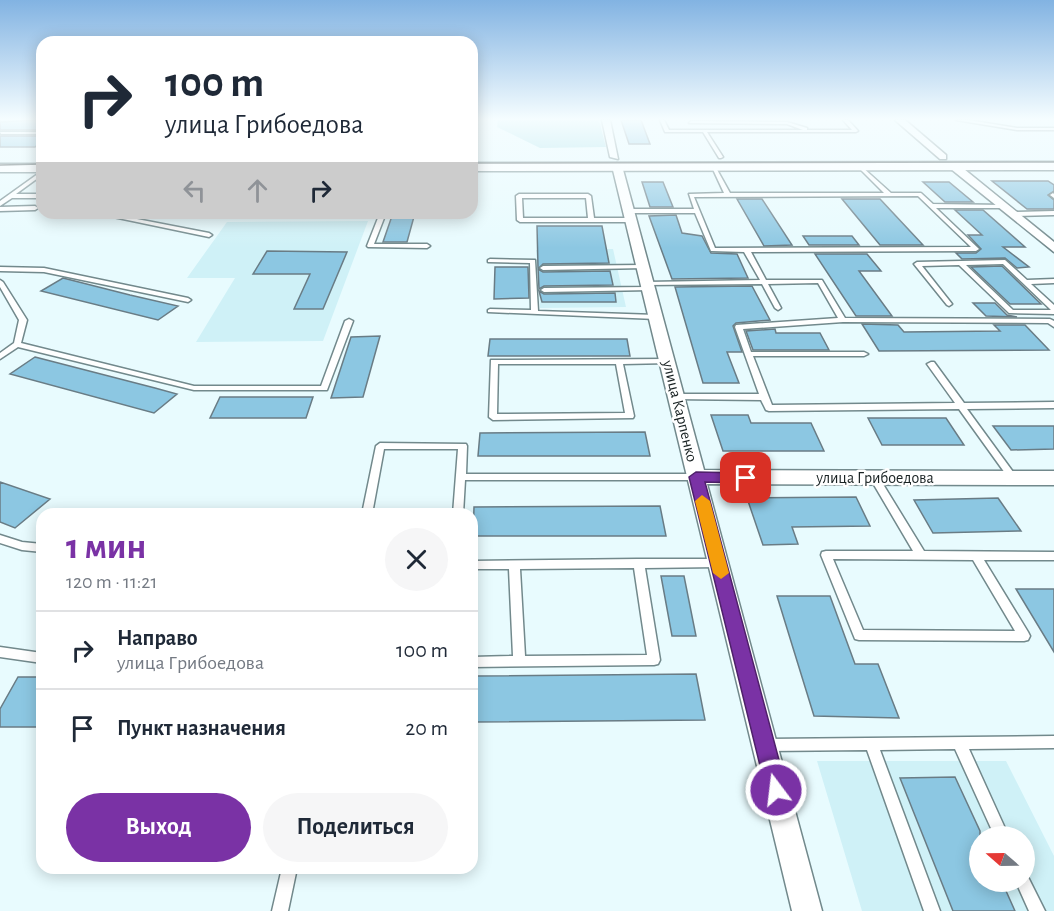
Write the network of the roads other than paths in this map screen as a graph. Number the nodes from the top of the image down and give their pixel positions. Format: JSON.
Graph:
{"nodes":[{"id":1,"x":616,"y":162,"type":"edge"},
{"id":2,"x":717,"y":162,"type":"edge"},
{"id":3,"x":601,"y":163,"type":"edge"},
{"id":4,"x":732,"y":163,"type":"edge"},
{"id":5,"x":950,"y":163,"type":"edge"},
{"id":6,"x":955,"y":166,"type":"junction"},
{"id":7,"x":1054,"y":166,"type":"edge"},
{"id":8,"x":478,"y":167,"type":"edge"},
{"id":9,"x":861,"y":167,"type":"junction"},
{"id":10,"x":0,"y":168,"type":"edge"},
{"id":11,"x":36,"y":168,"type":"edge"},
{"id":12,"x":36,"y":177,"type":"edge"},
{"id":13,"x":889,"y":194,"type":"junction"},
{"id":14,"x":728,"y":195,"type":"junction"},
{"id":15,"x":10,"y":196,"type":"junction"},
{"id":16,"x":36,"y":196,"type":"edge"},
{"id":17,"x":1,"y":202,"type":"edge"},
{"id":18,"x":931,"y":206,"type":"junction"},
{"id":19,"x":35,"y":208,"type":"dead end"},
{"id":20,"x":0,"y":209,"type":"edge"},
{"id":21,"x":1007,"y":210,"type":"junction"},
{"id":22,"x":696,"y":211,"type":"junction"},
{"id":23,"x":1054,"y":213,"type":"edge"},
{"id":24,"x":630,"y":215,"type":"junction"},
{"id":25,"x":126,"y":219,"type":"edge"},
{"id":26,"x":381,"y":219,"type":"edge"},
{"id":27,"x":591,"y":220,"type":"junction"},
{"id":28,"x":210,"y":236,"type":"dead end"},
{"id":29,"x":427,"y":246,"type":"dead end"},
{"id":30,"x":1054,"y":248,"type":"edge"},
{"id":31,"x":746,"y":249,"type":"junction"},
{"id":32,"x":490,"y":261,"type":"dead end"},
{"id":33,"x":961,"y":263,"type":"junction"},
{"id":34,"x":543,"y":268,"type":"dead end"},
{"id":35,"x":0,"y":269,"type":"edge"},
{"id":36,"x":646,"y":280,"type":"junction"},
{"id":37,"x":1054,"y":281,"type":"edge"},
{"id":38,"x":0,"y":282,"type":"edge"},
{"id":39,"x":764,"y":282,"type":"junction"},
{"id":40,"x":1025,"y":282,"type":"junction"},
{"id":41,"x":544,"y":290,"type":"dead end"},
{"id":42,"x":188,"y":300,"type":"dead end"},
{"id":43,"x":949,"y":304,"type":"dead end"},
{"id":44,"x":778,"y":308,"type":"dead end"},
{"id":45,"x":1054,"y":310,"type":"edge"},
{"id":46,"x":490,"y":311,"type":"dead end"},
{"id":47,"x":535,"y":311,"type":"junction"},
{"id":48,"x":656,"y":317,"type":"junction"},
{"id":49,"x":843,"y":320,"type":"junction"},
{"id":50,"x":349,"y":321,"type":"dead end"},
{"id":51,"x":1054,"y":325,"type":"edge"},
{"id":52,"x":17,"y":344,"type":"junction"},
{"id":53,"x":748,"y":354,"type":"junction"},
{"id":54,"x":864,"y":354,"type":"dead end"},
{"id":55,"x":0,"y":357,"type":"edge"},
{"id":56,"x":619,"y":361,"type":"junction"},
{"id":57,"x":667,"y":361,"type":"junction"},
{"id":58,"x":931,"y":364,"type":"dead end"},
{"id":59,"x":764,"y":396,"type":"junction"},
{"id":60,"x":676,"y":397,"type":"junction"},
{"id":61,"x":959,"y":405,"type":"junction"},
{"id":62,"x":1054,"y":405,"type":"edge"},
{"id":63,"x":460,"y":477,"type":"junction"},
{"id":64,"x":696,"y":477,"type":"junction"},
{"id":65,"x":875,"y":478,"type":"junction"},
{"id":66,"x":1013,"y":478,"type":"junction"},
{"id":67,"x":1054,"y":478,"type":"edge"},
{"id":68,"x":368,"y":508,"type":"edge"},
{"id":69,"x":458,"y":508,"type":"edge"},
{"id":70,"x":0,"y":539,"type":"edge"},
{"id":71,"x":36,"y":547,"type":"edge"},
{"id":72,"x":921,"y":555,"type":"junction"},
{"id":73,"x":976,"y":555,"type":"junction"},
{"id":74,"x":1054,"y":556,"type":"edge"},
{"id":75,"x":639,"y":563,"type":"junction"},
{"id":76,"x":718,"y":563,"type":"junction"},
{"id":77,"x":514,"y":564,"type":"junction"},
{"id":78,"x":478,"y":565,"type":"edge"},
{"id":79,"x":0,"y":652,"type":"edge"},
{"id":80,"x":36,"y":657,"type":"edge"},
{"id":81,"x":519,"y":661,"type":"junction"},
{"id":82,"x":478,"y":662,"type":"edge"},
{"id":83,"x":1054,"y":742,"type":"edge"},
{"id":84,"x":959,"y":743,"type":"junction"},
{"id":85,"x":871,"y":744,"type":"junction"},
{"id":86,"x":764,"y":745,"type":"junction"},
{"id":87,"x":997,"y":826,"type":"edge"},
{"id":88,"x":289,"y":874,"type":"edge"},
{"id":89,"x":1027,"y":892,"type":"edge"},
{"id":90,"x":280,"y":911,"type":"edge"},
{"id":91,"x":807,"y":911,"type":"edge"},
{"id":92,"x":932,"y":911,"type":"edge"},
{"id":93,"x":1036,"y":911,"type":"edge"}],
"edges":[{"from":1,"to":24,"type":"street","name":"улица Карпенко"},
{"from":2,"to":14,"type":"lane"},
{"from":3,"to":8,"type":"main road"},
{"from":4,"to":9,"type":"main road"},
{"from":5,"to":6,"type":"main road"},
{"from":6,"to":7,"type":"main road"},
{"from":6,"to":9,"type":"main road"},
{"from":6,"to":21,"type":"street"},
{"from":9,"to":13,"type":"lane"},
{"from":10,"to":11,"type":"main road"},
{"from":12,"to":15,"type":"lane"},
{"from":13,"to":14,"type":"lane"},
{"from":13,"to":18,"type":"lane"},
{"from":14,"to":22,"type":"lane"},
{"from":15,"to":16,"type":"lane"},
{"from":15,"to":17,"type":"lane"},
{"from":18,"to":21,"type":"lane"},
{"from":18,"to":31,"type":"lane"},
{"from":19,"to":20,"type":"lane"},
{"from":21,"to":23,"type":"lane"},
{"from":21,"to":30,"type":"street"},
{"from":22,"to":24,"type":"lane"},
{"from":22,"to":31,"type":"lane"},
{"from":24,"to":27,"type":"lane"},
{"from":24,"to":36,"type":"street","name":"улица Карпенко"},
{"from":25,"to":28,"type":"lane"},
{"from":26,"to":29,"type":"lane"},
{"from":27,"to":27,"type":"lane"},
{"from":31,"to":39,"type":"lane"},
{"from":32,"to":47,"type":"lane"},
{"from":33,"to":40,"type":"lane"},
{"from":33,"to":43,"type":"lane"},
{"from":33,"to":45,"type":"lane"},
{"from":34,"to":36,"type":"lane"},
{"from":35,"to":42,"type":"lane"},
{"from":36,"to":39,"type":"lane"},
{"from":36,"to":41,"type":"lane"},
{"from":36,"to":48,"type":"street","name":"улица Карпенко"},
{"from":37,"to":40,"type":"lane"},
{"from":38,"to":52,"type":"lane"},
{"from":39,"to":44,"type":"lane"},
{"from":39,"to":49,"type":"lane"},
{"from":40,"to":45,"type":"lane"},
{"from":46,"to":47,"type":"lane"},
{"from":47,"to":48,"type":"lane"},
{"from":48,"to":57,"type":"street","name":"улица Карпенко"},
{"from":49,"to":51,"type":"lane"},
{"from":49,"to":53,"type":"lane"},
{"from":50,"to":52,"type":"lane"},
{"from":52,"to":55,"type":"lane"},
{"from":53,"to":54,"type":"lane"},
{"from":53,"to":59,"type":"lane"},
{"from":56,"to":56,"type":"lane"},
{"from":56,"to":57,"type":"lane"},
{"from":57,"to":60,"type":"street","name":"улица Карпенко"},
{"from":58,"to":61,"type":"lane"},
{"from":59,"to":60,"type":"lane"},
{"from":59,"to":61,"type":"lane"},
{"from":60,"to":64,"type":"street","name":"улица Карпенко"},
{"from":61,"to":62,"type":"lane"},
{"from":61,"to":66,"type":"lane"},
{"from":63,"to":64,"type":"lane"},
{"from":63,"to":68,"type":"lane"},
{"from":63,"to":69,"type":"lane"},
{"from":64,"to":65,"type":"street","name":"улица Грибоедова"},
{"from":64,"to":76,"type":"street","name":"улица Карпенко"},
{"from":65,"to":66,"type":"street","name":"улица Грибоедова"},
{"from":65,"to":72,"type":"lane"},
{"from":66,"to":67,"type":"street","name":"улица Грибоедова"},
{"from":70,"to":71,"type":"lane"},
{"from":72,"to":73,"type":"lane"},
{"from":72,"to":73,"type":"lane"},
{"from":73,"to":74,"type":"lane"},
{"from":75,"to":76,"type":"lane"},
{"from":75,"to":77,"type":"lane"},
{"from":75,"to":81,"type":"lane"},
{"from":76,"to":86,"type":"street","name":"улица Карпенко"},
{"from":77,"to":78,"type":"lane"},
{"from":77,"to":81,"type":"lane"},
{"from":79,"to":80,"type":"lane"},
{"from":81,"to":82,"type":"lane"},
{"from":83,"to":84,"type":"lane"},
{"from":84,"to":85,"type":"lane"},
{"from":84,"to":87,"type":"lane"},
{"from":85,"to":86,"type":"lane"},
{"from":85,"to":92,"type":"lane"},
{"from":86,"to":91,"type":"street","name":"улица Карпенко"},
{"from":88,"to":90,"type":"lane"},
{"from":89,"to":93,"type":"lane"}]}
